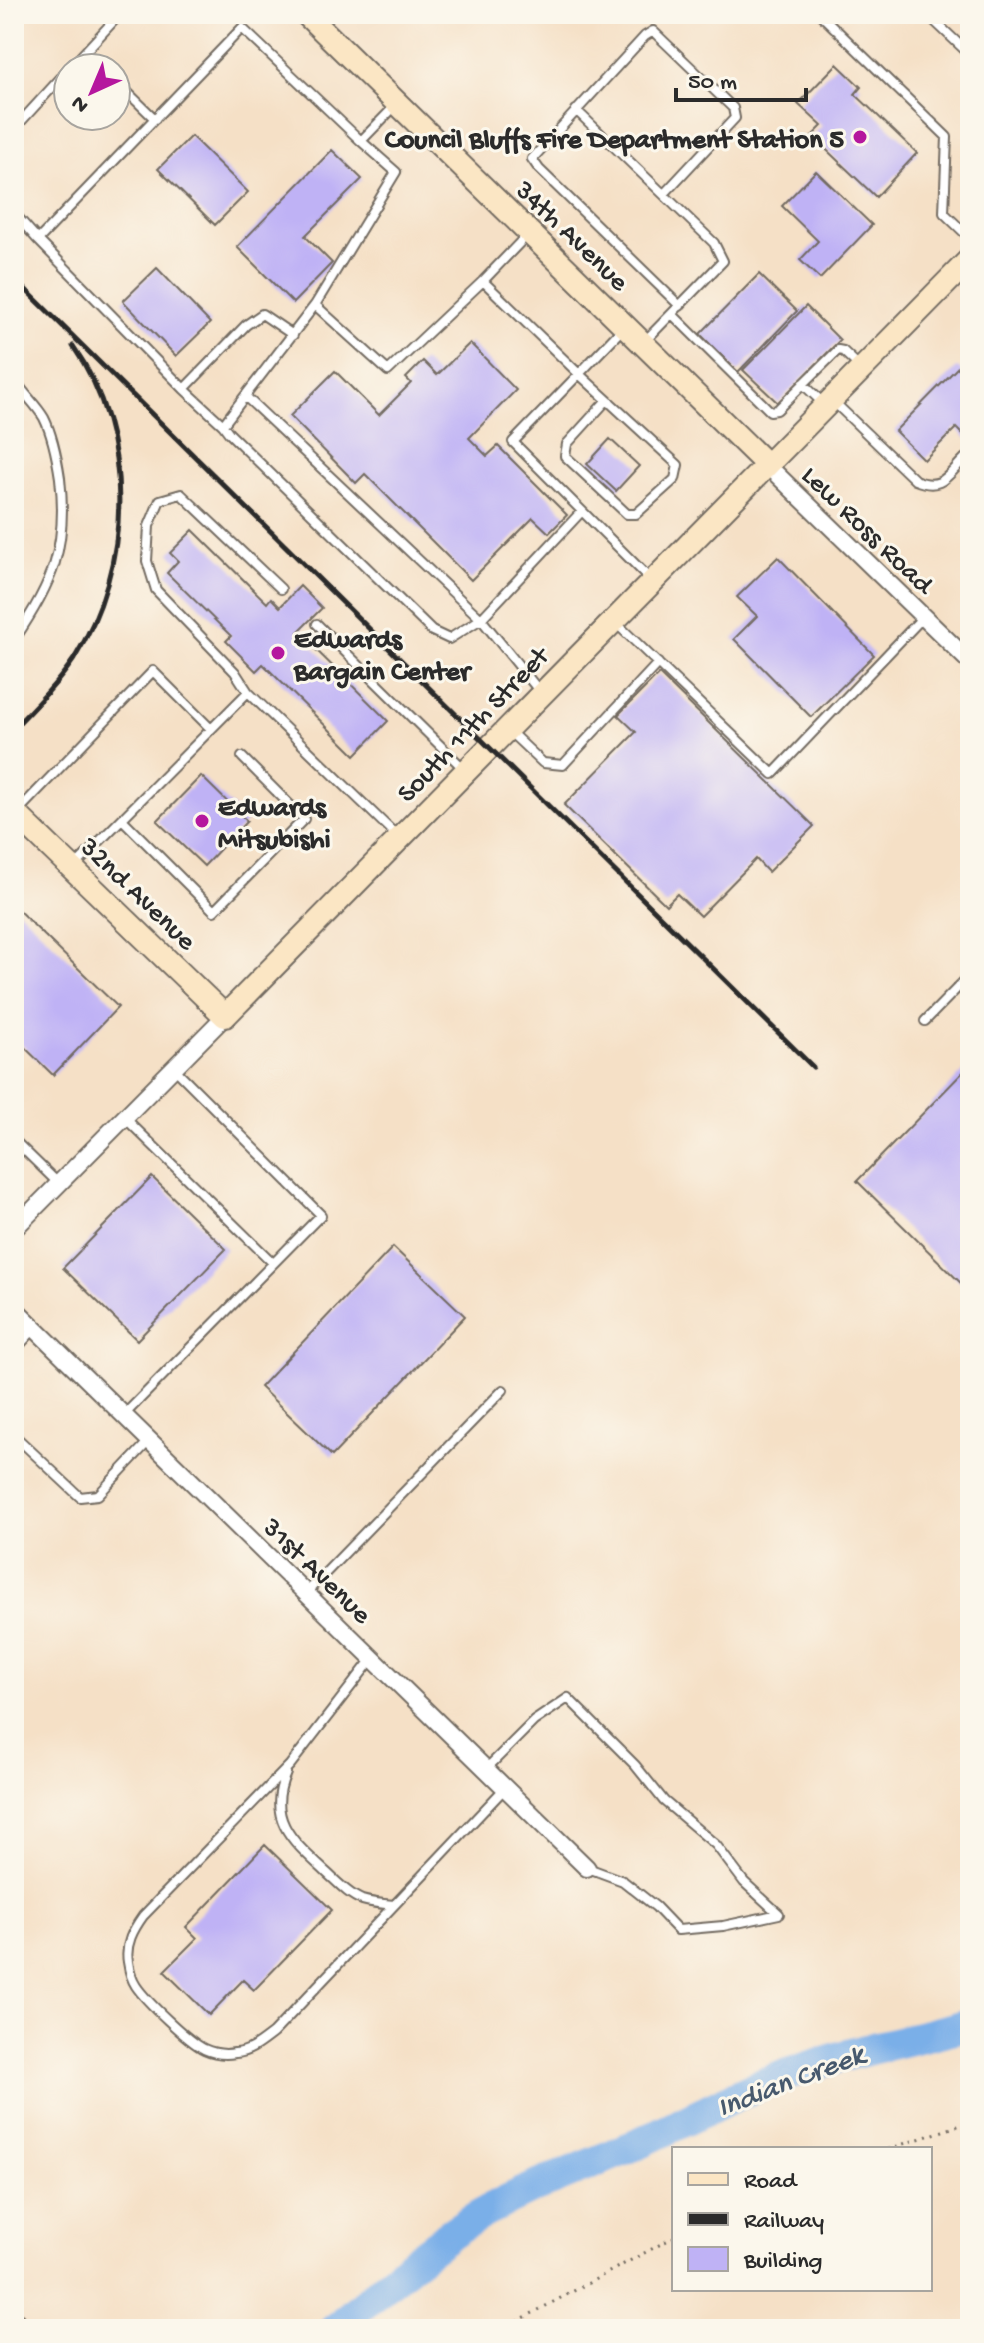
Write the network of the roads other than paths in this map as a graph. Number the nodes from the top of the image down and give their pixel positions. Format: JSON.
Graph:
{"nodes":[{"id":1,"x":120,"y":14,"type":"edge"},
{"id":2,"x":306,"y":14,"type":"edge"},
{"id":3,"x":820,"y":14,"type":"edge"},
{"id":4,"x":927,"y":14,"type":"edge"},
{"id":5,"x":968,"y":50,"type":"edge"},
{"id":6,"x":85,"y":52,"type":"edge"},
{"id":7,"x":52,"y":88,"type":"edge"},
{"id":8,"x":132,"y":97,"type":"edge"},
{"id":9,"x":397,"y":103,"type":"junction"},
{"id":10,"x":576,"y":110,"type":"junction"},
{"id":11,"x":155,"y":119,"type":"junction"},
{"id":12,"x":14,"y":129,"type":"edge"},
{"id":13,"x":361,"y":141,"type":"junction"},
{"id":14,"x":664,"y":194,"type":"junction"},
{"id":15,"x":14,"y":213,"type":"edge"},
{"id":16,"x":529,"y":232,"type":"junction"},
{"id":17,"x":970,"y":238,"type":"edge"},
{"id":18,"x":38,"y":240,"type":"junction"},
{"id":19,"x":970,"y":259,"type":"edge"},
{"id":20,"x":483,"y":281,"type":"junction"},
{"id":21,"x":315,"y":305,"type":"junction"},
{"id":22,"x":680,"y":306,"type":"junction"},
{"id":23,"x":672,"y":314,"type":"junction"},
{"id":24,"x":625,"y":325,"type":"junction"},
{"id":25,"x":293,"y":335,"type":"junction"},
{"id":26,"x":643,"y":343,"type":"junction"},
{"id":27,"x":861,"y":368,"type":"junction"},
{"id":28,"x":579,"y":374,"type":"junction"},
{"id":29,"x":803,"y":384,"type":"junction"},
{"id":30,"x":14,"y":386,"type":"edge"},
{"id":31,"x":184,"y":389,"type":"junction"},
{"id":32,"x":245,"y":396,"type":"junction"},
{"id":33,"x":607,"y":400,"type":"junction"},
{"id":34,"x":828,"y":402,"type":"junction"},
{"id":35,"x":223,"y":425,"type":"junction"},
{"id":36,"x":965,"y":458,"type":"dead end"},
{"id":37,"x":766,"y":464,"type":"junction"},
{"id":38,"x":582,"y":511,"type":"junction"},
{"id":39,"x":652,"y":581,"type":"junction"},
{"id":40,"x":281,"y":589,"type":"dead end"},
{"id":41,"x":923,"y":617,"type":"junction"},
{"id":42,"x":481,"y":619,"type":"junction"},
{"id":43,"x":613,"y":621,"type":"junction"},
{"id":44,"x":317,"y":624,"type":"dead end"},
{"id":45,"x":14,"y":640,"type":"edge"},
{"id":46,"x":970,"y":662,"type":"edge"},
{"id":47,"x":658,"y":663,"type":"junction"},
{"id":48,"x":248,"y":692,"type":"junction"},
{"id":49,"x":541,"y":694,"type":"junction"},
{"id":50,"x":211,"y":729,"type":"junction"},
{"id":51,"x":507,"y":729,"type":"junction"},
{"id":52,"x":242,"y":757,"type":"dead end"},
{"id":53,"x":466,"y":771,"type":"junction"},
{"id":54,"x":15,"y":813,"type":"edge"},
{"id":55,"x":122,"y":819,"type":"junction"},
{"id":56,"x":400,"y":838,"type":"junction"},
{"id":57,"x":72,"y":868,"type":"junction"},
{"id":58,"x":970,"y":975,"type":"edge"},
{"id":59,"x":225,"y":1016,"type":"junction"},
{"id":60,"x":925,"y":1021,"type":"dead end"},
{"id":61,"x":174,"y":1068,"type":"junction"},
{"id":62,"x":125,"y":1118,"type":"junction"},
{"id":63,"x":14,"y":1140,"type":"edge"},
{"id":64,"x":59,"y":1184,"type":"junction"},
{"id":65,"x":14,"y":1229,"type":"edge"},
{"id":66,"x":273,"y":1263,"type":"junction"},
{"id":67,"x":14,"y":1308,"type":"edge"},
{"id":68,"x":35,"y":1328,"type":"junction"},
{"id":69,"x":14,"y":1351,"type":"edge"},
{"id":70,"x":503,"y":1390,"type":"dead end"},
{"id":71,"x":124,"y":1416,"type":"junction"},
{"id":72,"x":14,"y":1435,"type":"edge"},
{"id":73,"x":149,"y":1440,"type":"junction"},
{"id":74,"x":306,"y":1593,"type":"junction"},
{"id":75,"x":373,"y":1658,"type":"junction"},
{"id":76,"x":290,"y":1765,"type":"junction"},
{"id":77,"x":486,"y":1769,"type":"junction"},
{"id":78,"x":506,"y":1788,"type":"junction"},
{"id":79,"x":587,"y":1868,"type":"joint"},
{"id":80,"x":394,"y":1905,"type":"junction"}],
"edges":[{"from":1,"to":6,"type":"lane"},
{"from":2,"to":9,"type":"street","name":"34th Avenue"},
{"from":3,"to":17,"type":"lane"},
{"from":4,"to":5,"type":"lane"},
{"from":7,"to":12,"type":"lane"},
{"from":8,"to":11,"type":"lane"},
{"from":9,"to":13,"type":"lane"},
{"from":9,"to":16,"type":"street","name":"34th Avenue"},
{"from":10,"to":14,"type":"lane"},
{"from":10,"to":14,"type":"lane"},
{"from":10,"to":22,"type":"lane"},
{"from":11,"to":13,"type":"lane"},
{"from":11,"to":18,"type":"lane"},
{"from":13,"to":21,"type":"lane"},
{"from":14,"to":22,"type":"lane"},
{"from":15,"to":18,"type":"lane"},
{"from":16,"to":20,"type":"lane"},
{"from":16,"to":24,"type":"street","name":"34th Avenue"},
{"from":18,"to":31,"type":"lane"},
{"from":19,"to":27,"type":"street","name":"South 11th Street"},
{"from":20,"to":21,"type":"lane"},
{"from":20,"to":28,"type":"lane"},
{"from":21,"to":25,"type":"lane"},
{"from":22,"to":23,"type":"lane"},
{"from":23,"to":26,"type":"lane"},
{"from":23,"to":29,"type":"lane"},
{"from":24,"to":26,"type":"street","name":"34th Avenue"},
{"from":24,"to":28,"type":"lane"},
{"from":25,"to":31,"type":"lane"},
{"from":25,"to":32,"type":"lane"},
{"from":26,"to":37,"type":"street","name":"34th Avenue"},
{"from":27,"to":29,"type":"lane"},
{"from":27,"to":34,"type":"street","name":"South 11th Street"},
{"from":28,"to":33,"type":"lane"},
{"from":28,"to":38,"type":"lane"},
{"from":29,"to":34,"type":"lane"},
{"from":30,"to":45,"type":"lane"},
{"from":31,"to":35,"type":"lane"},
{"from":32,"to":35,"type":"lane"},
{"from":32,"to":42,"type":"lane"},
{"from":33,"to":33,"type":"lane"},
{"from":34,"to":36,"type":"lane"},
{"from":34,"to":37,"type":"street","name":"South 11th Street"},
{"from":35,"to":42,"type":"lane"},
{"from":37,"to":39,"type":"street","name":"South 11th Street"},
{"from":37,"to":41,"type":"street","name":"Lew Ross Road"},
{"from":38,"to":39,"type":"lane"},
{"from":38,"to":42,"type":"lane"},
{"from":39,"to":43,"type":"street","name":"South 11th Street"},
{"from":40,"to":48,"type":"lane"},
{"from":41,"to":46,"type":"street","name":"Lew Ross Road"},
{"from":41,"to":47,"type":"lane"},
{"from":42,"to":49,"type":"lane"},
{"from":43,"to":47,"type":"lane"},
{"from":43,"to":49,"type":"street","name":"South 11th Street"},
{"from":44,"to":53,"type":"lane"},
{"from":47,"to":51,"type":"lane"},
{"from":48,"to":50,"type":"lane"},
{"from":48,"to":56,"type":"lane"},
{"from":49,"to":51,"type":"street","name":"South 11th Street"},
{"from":50,"to":54,"type":"lane"},
{"from":50,"to":55,"type":"lane"},
{"from":51,"to":53,"type":"street","name":"South 11th Street"},
{"from":52,"to":55,"type":"lane"},
{"from":53,"to":56,"type":"street","name":"South 11th Street"},
{"from":54,"to":57,"type":"street","name":"32nd Avenue"},
{"from":55,"to":57,"type":"lane"},
{"from":56,"to":59,"type":"street","name":"South 11th Street"},
{"from":57,"to":59,"type":"street","name":"32nd Avenue"},
{"from":58,"to":60,"type":"lane"},
{"from":59,"to":61,"type":"street","name":"South 11th Street"},
{"from":61,"to":62,"type":"street","name":"South 11th Street"},
{"from":61,"to":66,"type":"lane"},
{"from":62,"to":64,"type":"street","name":"South 11th Street"},
{"from":62,"to":66,"type":"lane"},
{"from":63,"to":64,"type":"lane"},
{"from":64,"to":65,"type":"street","name":"South 11th Street"},
{"from":66,"to":71,"type":"lane"},
{"from":67,"to":68,"type":"street","name":"31st Avenue"},
{"from":68,"to":69,"type":"lane"},
{"from":68,"to":71,"type":"street","name":"31st Avenue"},
{"from":70,"to":74,"type":"lane"},
{"from":71,"to":73,"type":"street","name":"31st Avenue"},
{"from":72,"to":73,"type":"lane"},
{"from":73,"to":74,"type":"street","name":"31st Avenue"},
{"from":74,"to":75,"type":"street","name":"31st Avenue"},
{"from":75,"to":76,"type":"lane"},
{"from":75,"to":77,"type":"street","name":"31st Avenue"},
{"from":76,"to":80,"type":"lane"},
{"from":76,"to":80,"type":"lane"},
{"from":77,"to":78,"type":"street","name":"31st Avenue"},
{"from":77,"to":79,"type":"lane"},
{"from":78,"to":79,"type":"street","name":"31st Avenue"},
{"from":78,"to":80,"type":"lane"}]}
